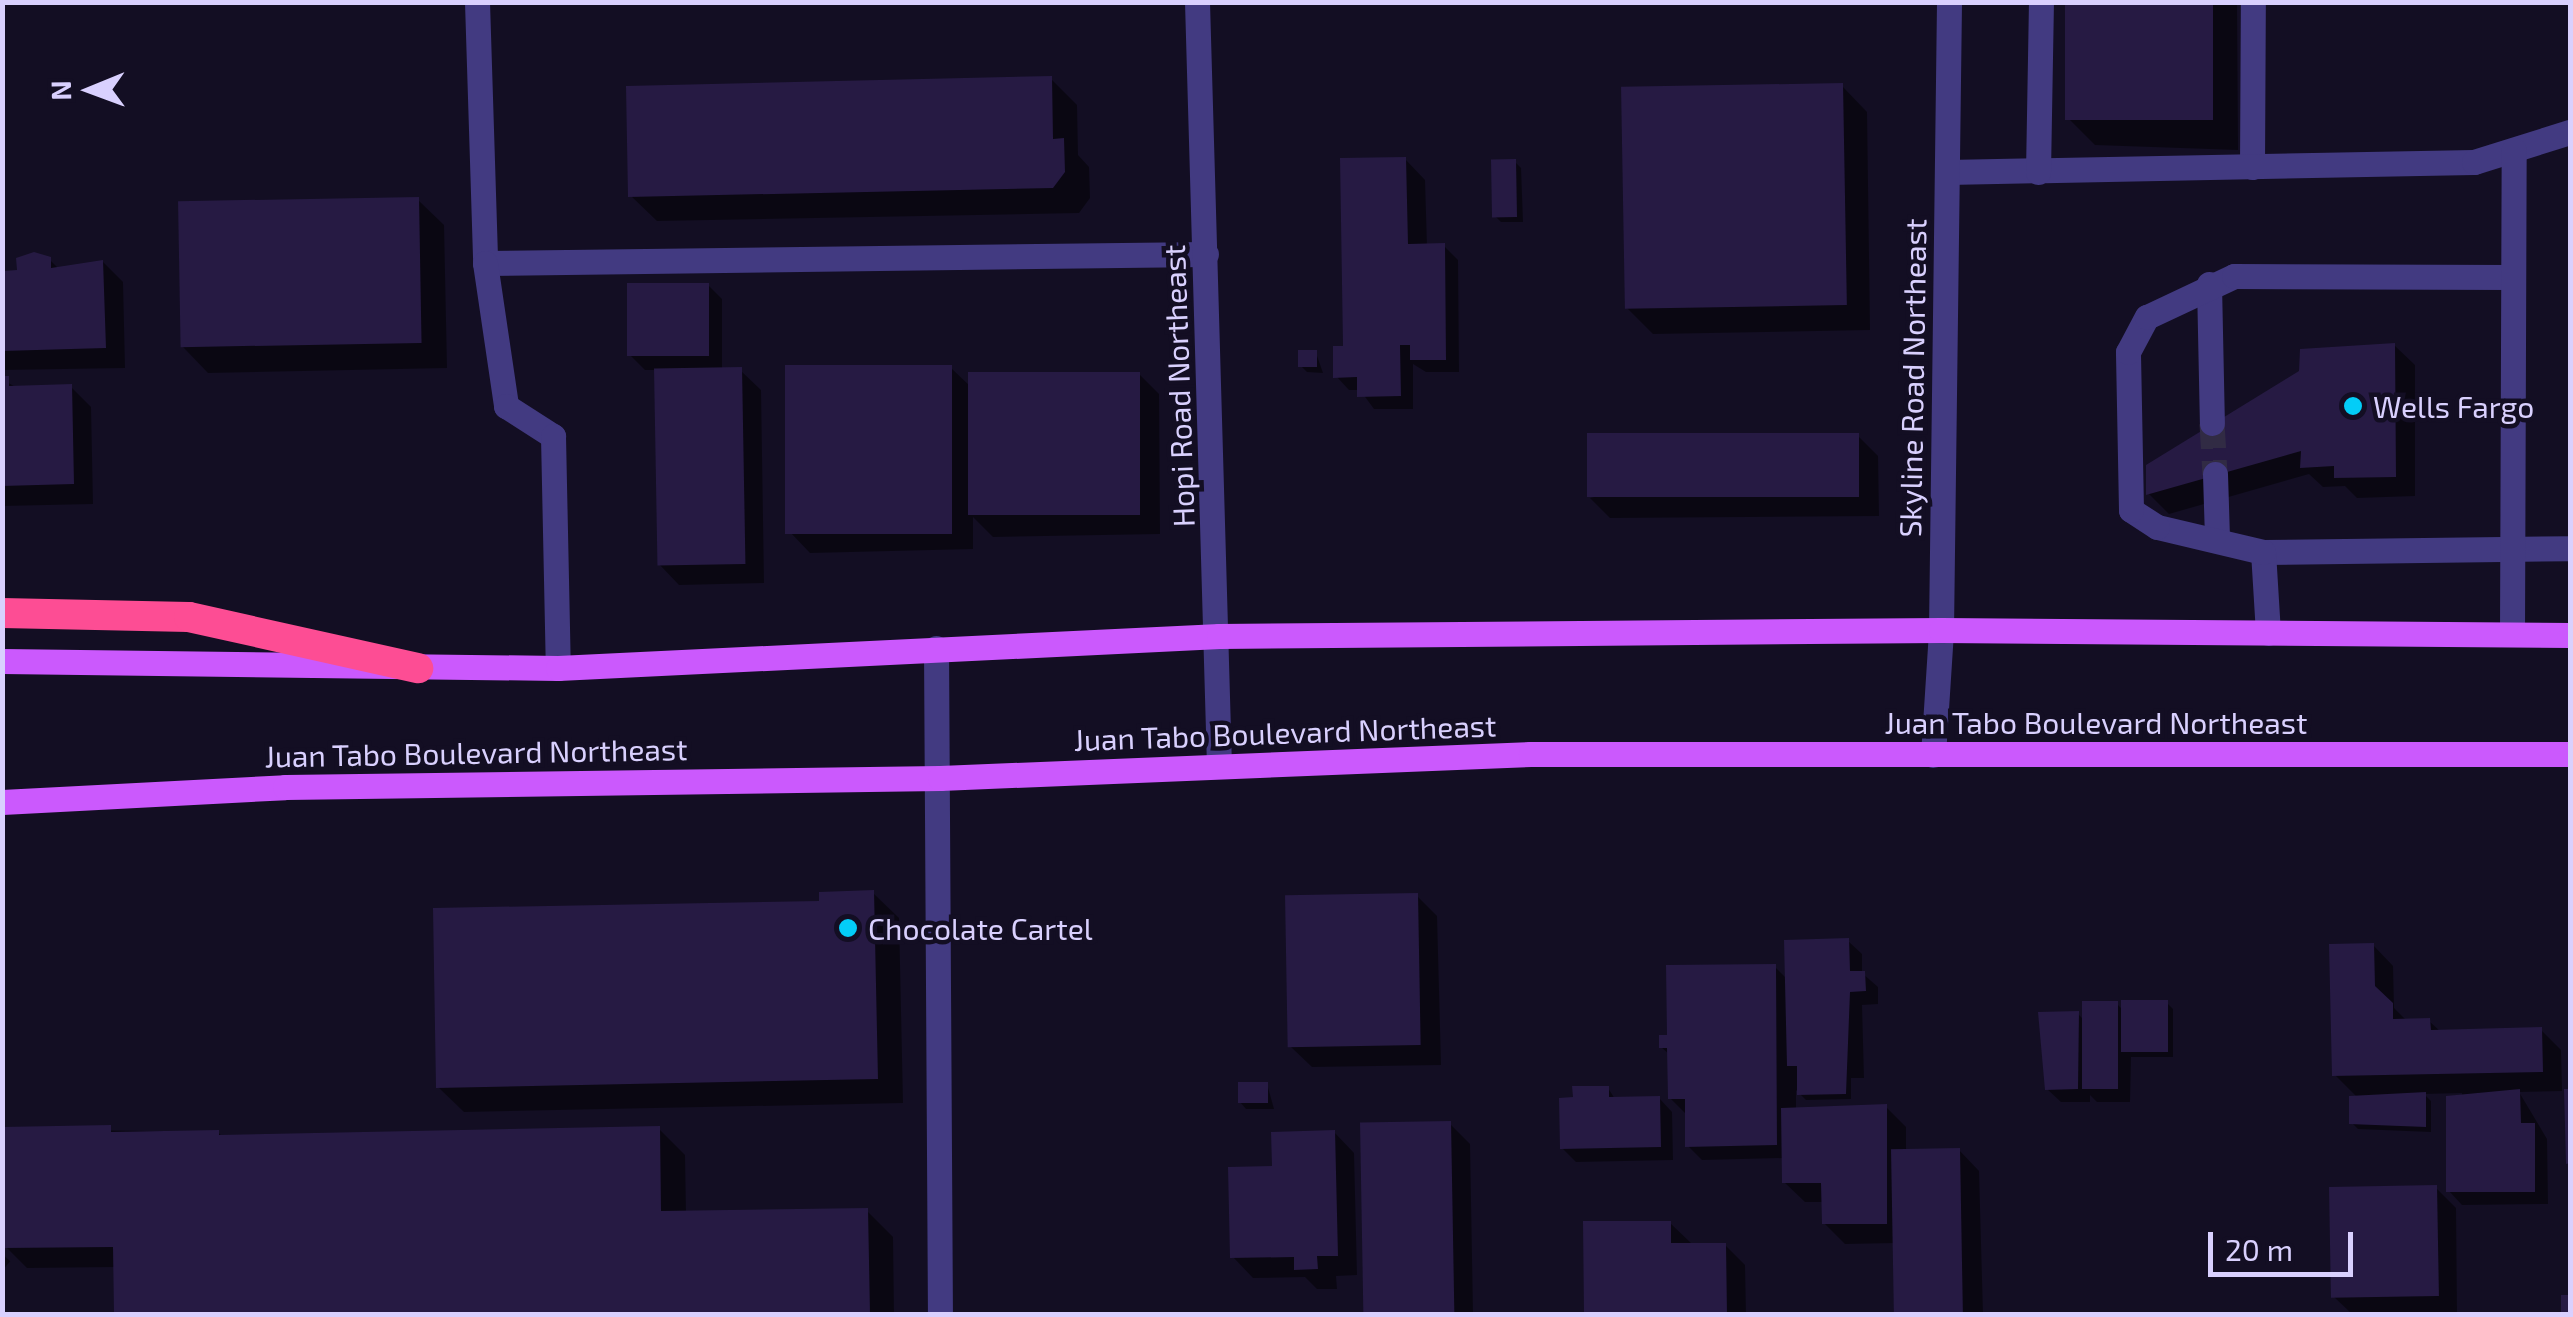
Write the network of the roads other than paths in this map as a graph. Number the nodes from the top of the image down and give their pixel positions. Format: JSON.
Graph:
{"nodes":[{"id":1,"x":477,"y":2,"type":"edge"},
{"id":2,"x":1198,"y":2,"type":"edge"},
{"id":3,"x":1949,"y":2,"type":"edge"},
{"id":4,"x":2041,"y":2,"type":"edge"},
{"id":5,"x":2253,"y":2,"type":"edge"},
{"id":6,"x":2570,"y":132,"type":"edge"},
{"id":7,"x":2514,"y":150,"type":"junction"},
{"id":8,"x":2252,"y":167,"type":"junction"},
{"id":9,"x":1947,"y":172,"type":"junction"},
{"id":10,"x":2038,"y":172,"type":"junction"},
{"id":11,"x":1206,"y":254,"type":"junction"},
{"id":12,"x":485,"y":263,"type":"junction"},
{"id":13,"x":2512,"y":278,"type":"junction"},
{"id":14,"x":2209,"y":284,"type":"junction"},
{"id":15,"x":2212,"y":423,"type":"tunnel mouth"},
{"id":16,"x":2215,"y":474,"type":"tunnel mouth"},
{"id":17,"x":2218,"y":538,"type":"junction"},
{"id":18,"x":2570,"y":548,"type":"edge"},
{"id":19,"x":2263,"y":552,"type":"junction"},
{"id":20,"x":2508,"y":552,"type":"junction"},
{"id":21,"x":2,"y":614,"type":"edge"},
{"id":22,"x":1941,"y":630,"type":"junction"},
{"id":23,"x":2268,"y":632,"type":"junction"},
{"id":24,"x":2512,"y":634,"type":"junction"},
{"id":25,"x":2570,"y":634,"type":"edge"},
{"id":26,"x":1218,"y":636,"type":"junction"},
{"id":27,"x":936,"y":648,"type":"junction"},
{"id":28,"x":2,"y":661,"type":"edge"},
{"id":29,"x":418,"y":668,"type":"junction"},
{"id":30,"x":558,"y":668,"type":"junction"},
{"id":31,"x":2570,"y":754,"type":"edge"},
{"id":32,"x":1933,"y":755,"type":"junction"},
{"id":33,"x":1219,"y":766,"type":"junction"},
{"id":34,"x":940,"y":778,"type":"junction"},
{"id":35,"x":2,"y":802,"type":"edge"},
{"id":36,"x":940,"y":1314,"type":"edge"}],
"edges":[{"from":1,"to":12,"type":"street"},
{"from":2,"to":11,"type":"street","name":"Hopi Road Northeast"},
{"from":3,"to":9,"type":"street","name":"Skyline Road Northeast"},
{"from":4,"to":10,"type":"street"},
{"from":5,"to":8,"type":"street"},
{"from":6,"to":7,"type":"street"},
{"from":7,"to":8,"type":"street"},
{"from":7,"to":13,"type":"street"},
{"from":8,"to":10,"type":"street"},
{"from":9,"to":10,"type":"street"},
{"from":9,"to":22,"type":"street","name":"Skyline Road Northeast"},
{"from":11,"to":12,"type":"street"},
{"from":11,"to":26,"type":"street","name":"Hopi Road Northeast"},
{"from":12,"to":30,"type":"street"},
{"from":13,"to":14,"type":"street"},
{"from":13,"to":20,"type":"street"},
{"from":14,"to":15,"type":"street"},
{"from":14,"to":17,"type":"street"},
{"from":16,"to":17,"type":"street"},
{"from":17,"to":19,"type":"street"},
{"from":18,"to":20,"type":"street"},
{"from":19,"to":20,"type":"street"},
{"from":19,"to":23,"type":"street"},
{"from":20,"to":24,"type":"street"},
{"from":21,"to":29,"type":"highway"},
{"from":22,"to":23,"type":"main road"},
{"from":22,"to":26,"type":"main road"},
{"from":22,"to":32,"type":"street","name":"Skyline Road Northeast"},
{"from":23,"to":24,"type":"main road"},
{"from":24,"to":25,"type":"main road"},
{"from":26,"to":27,"type":"main road"},
{"from":26,"to":33,"type":"street","name":"Hopi Road Northeast"},
{"from":27,"to":30,"type":"main road"},
{"from":27,"to":34,"type":"street"},
{"from":28,"to":29,"type":"main road"},
{"from":29,"to":30,"type":"main road"},
{"from":31,"to":32,"type":"main road","name":"Juan Tabo Boulevard Northeast"},
{"from":32,"to":33,"type":"main road","name":"Juan Tabo Boulevard Northeast"},
{"from":33,"to":34,"type":"main road","name":"Juan Tabo Boulevard Northeast"},
{"from":34,"to":35,"type":"main road","name":"Juan Tabo Boulevard Northeast"},
{"from":34,"to":36,"type":"street"}]}
